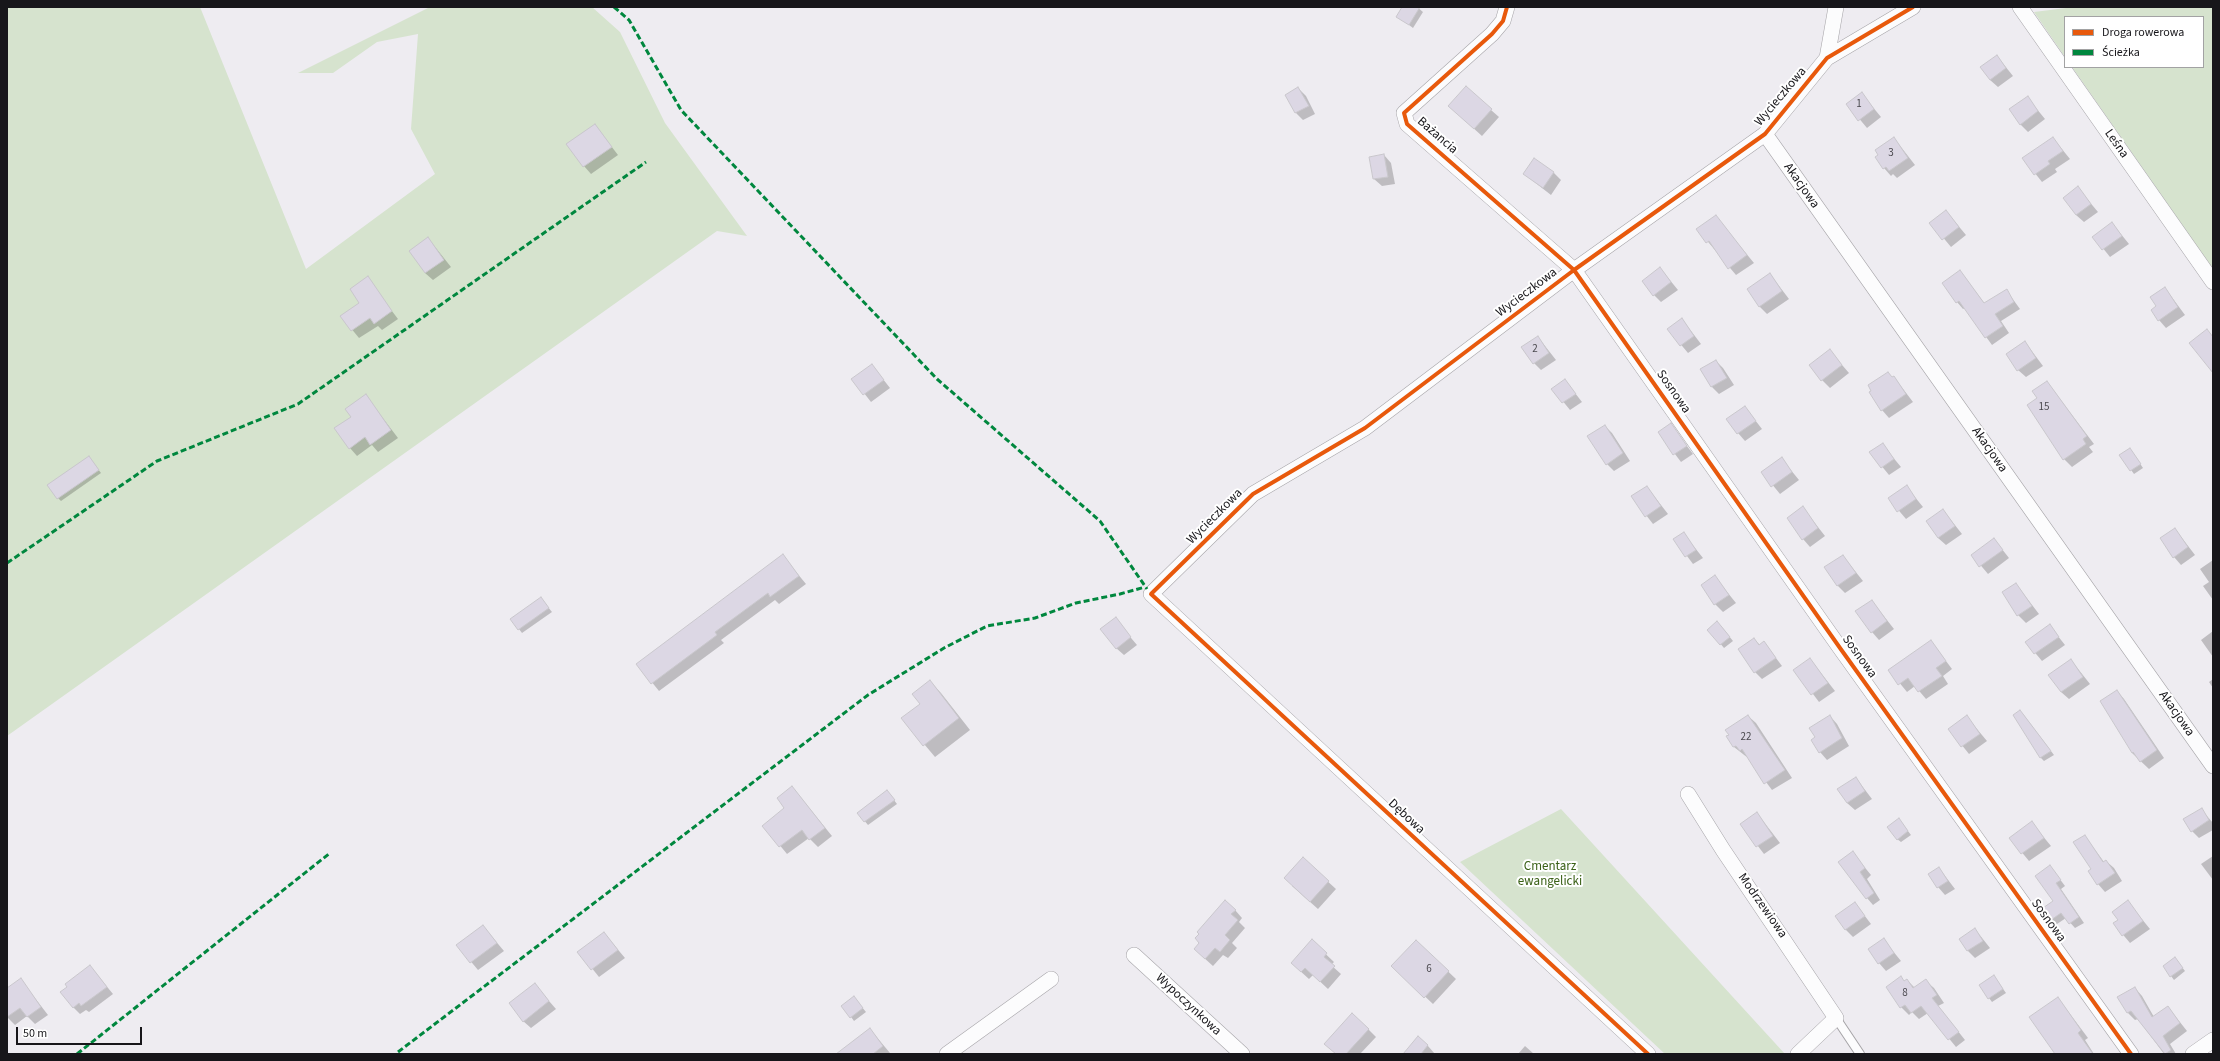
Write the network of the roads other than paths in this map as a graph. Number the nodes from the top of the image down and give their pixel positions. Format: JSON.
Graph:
{"nodes":[{"id":1,"x":1507,"y":7,"type":"edge"},
{"id":2,"x":1836,"y":7,"type":"edge"},
{"id":3,"x":1913,"y":7,"type":"edge"},
{"id":4,"x":2020,"y":7,"type":"edge"},
{"id":5,"x":1827,"y":58,"type":"junction"},
{"id":6,"x":1765,"y":134,"type":"junction"},
{"id":7,"x":1574,"y":270,"type":"junction"},
{"id":8,"x":2213,"y":282,"type":"edge"},
{"id":9,"x":1152,"y":594,"type":"joint"},
{"id":10,"x":2213,"y":766,"type":"edge"},
{"id":11,"x":1688,"y":794,"type":"dead end"},
{"id":12,"x":1134,"y":955,"type":"dead end"},
{"id":13,"x":1051,"y":979,"type":"dead end"},
{"id":14,"x":1836,"y":1018,"type":"junction"},
{"id":15,"x":2213,"y":1040,"type":"edge"},
{"id":16,"x":947,"y":1054,"type":"edge"},
{"id":17,"x":1242,"y":1054,"type":"edge"},
{"id":18,"x":1648,"y":1054,"type":"edge"},
{"id":19,"x":1798,"y":1054,"type":"edge"},
{"id":20,"x":1860,"y":1054,"type":"edge"},
{"id":21,"x":2131,"y":1054,"type":"edge"},
{"id":22,"x":2193,"y":1054,"type":"edge"}],
"edges":[{"from":1,"to":7,"type":"street","name":"Bażancia"},
{"from":2,"to":5,"type":"street"},
{"from":3,"to":5,"type":"street","name":"Wycieczkowa"},
{"from":4,"to":8,"type":"street","name":"Leśna"},
{"from":5,"to":6,"type":"street","name":"Wycieczkowa"},
{"from":6,"to":7,"type":"street","name":"Wycieczkowa"},
{"from":6,"to":10,"type":"street","name":"Akacjowa"},
{"from":7,"to":9,"type":"street","name":"Wycieczkowa"},
{"from":7,"to":21,"type":"street","name":"Sosnowa"},
{"from":9,"to":18,"type":"street","name":"Dębowa"},
{"from":11,"to":14,"type":"street","name":"Modrzewiowa"},
{"from":12,"to":17,"type":"street","name":"Wypoczynkowa"},
{"from":13,"to":16,"type":"street"},
{"from":14,"to":19,"type":"street"},
{"from":14,"to":20,"type":"lane"},
{"from":15,"to":22,"type":"street"}]}
